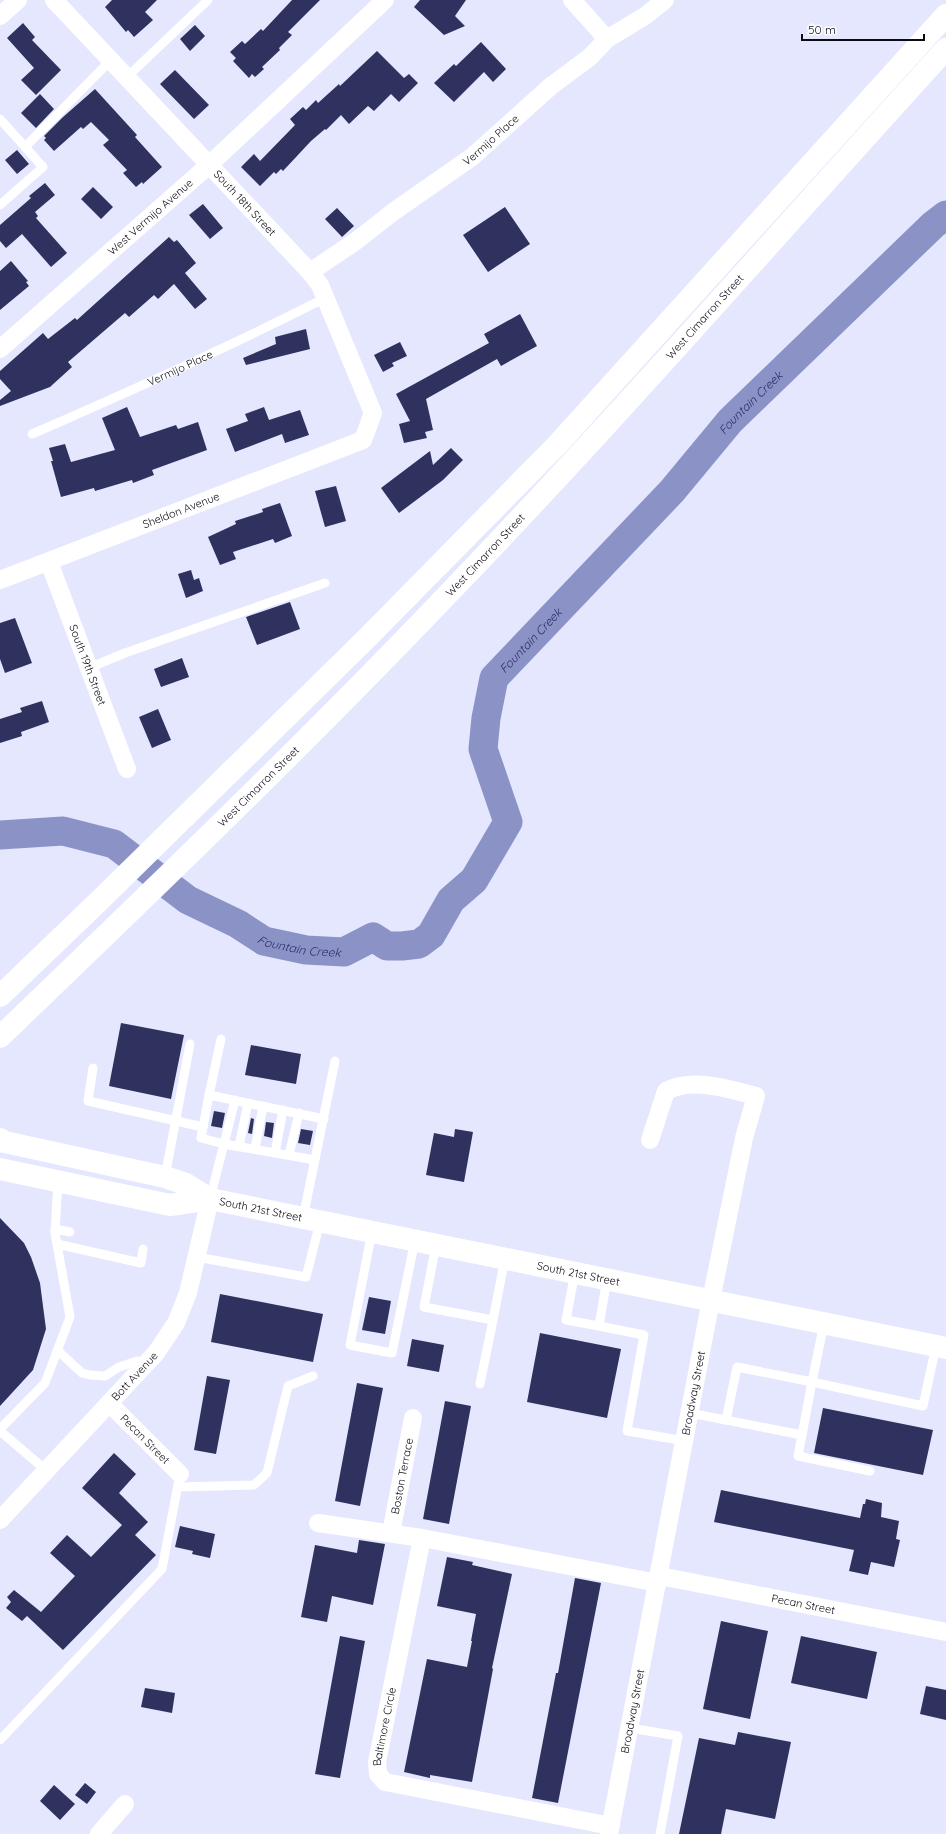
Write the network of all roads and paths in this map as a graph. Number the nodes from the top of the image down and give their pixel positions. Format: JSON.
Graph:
{"nodes":[{"id":1,"x":18,"y":0,"type":"edge"},
{"id":2,"x":54,"y":0,"type":"edge"},
{"id":3,"x":208,"y":0,"type":"edge"},
{"id":4,"x":385,"y":0,"type":"edge"},
{"id":5,"x":572,"y":0,"type":"edge"},
{"id":6,"x":665,"y":0,"type":"edge"},
{"id":7,"x":946,"y":15,"type":"edge"},
{"id":8,"x":0,"y":16,"type":"edge"},
{"id":9,"x":607,"y":39,"type":"junction"},
{"id":10,"x":946,"y":48,"type":"edge"},
{"id":11,"x":110,"y":60,"type":"junction"},
{"id":12,"x":126,"y":78,"type":"junction"},
{"id":13,"x":0,"y":119,"type":"edge"},
{"id":14,"x":26,"y":146,"type":"junction"},
{"id":15,"x":209,"y":165,"type":"junction"},
{"id":16,"x":0,"y":204,"type":"edge"},
{"id":17,"x":310,"y":272,"type":"junction"},
{"id":18,"x":325,"y":298,"type":"junction"},
{"id":19,"x":0,"y":349,"type":"edge"},
{"id":20,"x":32,"y":434,"type":"dead end"},
{"id":21,"x":363,"y":440,"type":"joint"},
{"id":22,"x":49,"y":562,"type":"junction"},
{"id":23,"x":0,"y":580,"type":"edge"},
{"id":24,"x":325,"y":583,"type":"dead end"},
{"id":25,"x":89,"y":668,"type":"junction"},
{"id":26,"x":126,"y":769,"type":"dead end"},
{"id":27,"x":0,"y":996,"type":"edge"},
{"id":28,"x":0,"y":1037,"type":"edge"},
{"id":29,"x":221,"y":1040,"type":"dead end"},
{"id":30,"x":190,"y":1044,"type":"dead end"},
{"id":31,"x":335,"y":1061,"type":"dead end"},
{"id":32,"x":93,"y":1068,"type":"dead end"},
{"id":33,"x":209,"y":1095,"type":"junction"},
{"id":34,"x":235,"y":1100,"type":"junction"},
{"id":35,"x":248,"y":1103,"type":"junction"},
{"id":36,"x":263,"y":1106,"type":"junction"},
{"id":37,"x":283,"y":1110,"type":"junction"},
{"id":38,"x":299,"y":1113,"type":"junction"},
{"id":39,"x":324,"y":1119,"type":"junction"},
{"id":40,"x":176,"y":1121,"type":"junction"},
{"id":41,"x":203,"y":1127,"type":"junction"},
{"id":42,"x":1,"y":1140,"type":"edge"},
{"id":43,"x":650,"y":1140,"type":"dead end"},
{"id":44,"x":224,"y":1144,"type":"junction"},
{"id":45,"x":239,"y":1146,"type":"junction"},
{"id":46,"x":255,"y":1149,"type":"junction"},
{"id":47,"x":275,"y":1153,"type":"junction"},
{"id":48,"x":289,"y":1156,"type":"junction"},
{"id":49,"x":315,"y":1160,"type":"junction"},
{"id":50,"x":0,"y":1169,"type":"edge"},
{"id":51,"x":165,"y":1177,"type":"junction"},
{"id":52,"x":58,"y":1181,"type":"junction"},
{"id":53,"x":210,"y":1199,"type":"junction"},
{"id":54,"x":311,"y":1219,"type":"junction"},
{"id":55,"x":55,"y":1229,"type":"junction"},
{"id":56,"x":372,"y":1231,"type":"junction"},
{"id":57,"x":70,"y":1232,"type":"dead end"},
{"id":58,"x":426,"y":1242,"type":"junction"},
{"id":59,"x":57,"y":1244,"type":"junction"},
{"id":60,"x":143,"y":1249,"type":"dead end"},
{"id":61,"x":197,"y":1257,"type":"junction"},
{"id":62,"x":505,"y":1258,"type":"junction"},
{"id":63,"x":575,"y":1272,"type":"junction"},
{"id":64,"x":608,"y":1279,"type":"junction"},
{"id":65,"x":711,"y":1300,"type":"junction"},
{"id":66,"x":493,"y":1320,"type":"junction"},
{"id":67,"x":824,"y":1323,"type":"junction"},
{"id":68,"x":599,"y":1326,"type":"junction"},
{"id":69,"x":941,"y":1347,"type":"edge"},
{"id":70,"x":57,"y":1350,"type":"junction"},
{"id":71,"x":147,"y":1362,"type":"junction"},
{"id":72,"x":313,"y":1376,"type":"dead end"},
{"id":73,"x":812,"y":1382,"type":"junction"},
{"id":74,"x":480,"y":1384,"type":"dead end"},
{"id":75,"x":109,"y":1403,"type":"junction"},
{"id":76,"x":690,"y":1413,"type":"junction"},
{"id":77,"x":413,"y":1418,"type":"dead end"},
{"id":78,"x":726,"y":1420,"type":"junction"},
{"id":79,"x":0,"y":1430,"type":"edge"},
{"id":80,"x":802,"y":1435,"type":"junction"},
{"id":81,"x":685,"y":1441,"type":"junction"},
{"id":82,"x":47,"y":1471,"type":"junction"},
{"id":83,"x":870,"y":1471,"type":"dead end"},
{"id":84,"x":179,"y":1481,"type":"junction"},
{"id":85,"x":0,"y":1520,"type":"edge"},
{"id":86,"x":318,"y":1523,"type":"dead end"},
{"id":87,"x":391,"y":1533,"type":"junction"},
{"id":88,"x":422,"y":1538,"type":"junction"},
{"id":89,"x":659,"y":1579,"type":"junction"},
{"id":90,"x":946,"y":1632,"type":"edge"},
{"id":91,"x":630,"y":1728,"type":"junction"},
{"id":92,"x":0,"y":1740,"type":"edge"},
{"id":93,"x":125,"y":1804,"type":"dead end"},
{"id":94,"x":610,"y":1832,"type":"edge"},
{"id":95,"x":99,"y":1834,"type":"edge"},
{"id":96,"x":660,"y":1834,"type":"edge"}],
"edges":[{"from":1,"to":8,"type":"street"},
{"from":2,"to":11,"type":"street","name":"South 18th Street"},
{"from":3,"to":12,"type":"lane"},
{"from":4,"to":15,"type":"street","name":"West Vermijo Avenue"},
{"from":5,"to":9,"type":"street"},
{"from":6,"to":9,"type":"street","name":"Vermijo Place"},
{"from":7,"to":27,"type":"main road","name":"West Cimarron Street"},
{"from":9,"to":17,"type":"street","name":"Vermijo Place"},
{"from":10,"to":28,"type":"main road","name":"West Cimarron Street"},
{"from":11,"to":12,"type":"street","name":"South 18th Street"},
{"from":11,"to":14,"type":"lane"},
{"from":12,"to":15,"type":"street","name":"South 18th Street"},
{"from":13,"to":14,"type":"lane"},
{"from":14,"to":16,"type":"lane"},
{"from":15,"to":17,"type":"street","name":"South 18th Street"},
{"from":15,"to":19,"type":"street","name":"West Vermijo Avenue"},
{"from":17,"to":18,"type":"street","name":"South 18th Street"},
{"from":18,"to":20,"type":"lane","name":"Vermijo Place"},
{"from":18,"to":21,"type":"street","name":"South 18th Street"},
{"from":21,"to":22,"type":"street","name":"Sheldon Avenue"},
{"from":22,"to":23,"type":"street","name":"Sheldon Avenue"},
{"from":22,"to":25,"type":"street","name":"South 19th Street"},
{"from":24,"to":25,"type":"lane"},
{"from":25,"to":26,"type":"street","name":"South 19th Street"},
{"from":29,"to":33,"type":"lane"},
{"from":30,"to":40,"type":"lane"},
{"from":31,"to":39,"type":"lane"},
{"from":32,"to":40,"type":"lane"},
{"from":33,"to":34,"type":"lane"},
{"from":33,"to":41,"type":"lane"},
{"from":34,"to":35,"type":"lane"},
{"from":34,"to":44,"type":"lane"},
{"from":35,"to":36,"type":"lane"},
{"from":35,"to":45,"type":"lane"},
{"from":36,"to":37,"type":"lane"},
{"from":36,"to":46,"type":"lane"},
{"from":37,"to":38,"type":"lane"},
{"from":37,"to":47,"type":"lane"},
{"from":38,"to":39,"type":"lane"},
{"from":38,"to":48,"type":"lane"},
{"from":39,"to":49,"type":"lane"},
{"from":40,"to":41,"type":"lane"},
{"from":40,"to":51,"type":"lane"},
{"from":41,"to":44,"type":"lane"},
{"from":42,"to":51,"type":"main road","name":"South 21st Street"},
{"from":43,"to":65,"type":"street","name":"Broadway Street"},
{"from":44,"to":45,"type":"lane"},
{"from":44,"to":53,"type":"lane"},
{"from":45,"to":46,"type":"lane"},
{"from":46,"to":47,"type":"lane"},
{"from":47,"to":48,"type":"lane"},
{"from":48,"to":49,"type":"lane"},
{"from":49,"to":54,"type":"lane"},
{"from":50,"to":52,"type":"main road","name":"South 21st Street"},
{"from":51,"to":53,"type":"main road","name":"South 21st Street"},
{"from":52,"to":53,"type":"main road","name":"South 21st Street"},
{"from":52,"to":55,"type":"lane"},
{"from":53,"to":54,"type":"main road","name":"South 21st Street"},
{"from":53,"to":61,"type":"street","name":"Bott Avenue"},
{"from":54,"to":56,"type":"main road","name":"South 21st Street"},
{"from":54,"to":61,"type":"lane"},
{"from":55,"to":57,"type":"lane"},
{"from":55,"to":59,"type":"lane"},
{"from":56,"to":58,"type":"main road","name":"South 21st Street"},
{"from":56,"to":58,"type":"lane"},
{"from":58,"to":62,"type":"main road","name":"South 21st Street"},
{"from":58,"to":66,"type":"lane"},
{"from":59,"to":60,"type":"lane"},
{"from":59,"to":70,"type":"lane"},
{"from":61,"to":71,"type":"street","name":"Bott Avenue"},
{"from":62,"to":63,"type":"main road","name":"South 21st Street"},
{"from":62,"to":66,"type":"lane"},
{"from":63,"to":64,"type":"main road","name":"South 21st Street"},
{"from":63,"to":68,"type":"lane"},
{"from":64,"to":65,"type":"main road","name":"South 21st Street"},
{"from":64,"to":68,"type":"lane"},
{"from":65,"to":67,"type":"main road","name":"South 21st Street"},
{"from":65,"to":76,"type":"street","name":"Broadway Street"},
{"from":66,"to":74,"type":"lane"},
{"from":67,"to":69,"type":"main road","name":"South 21st Street"},
{"from":67,"to":73,"type":"lane"},
{"from":68,"to":81,"type":"lane"},
{"from":69,"to":73,"type":"lane"},
{"from":70,"to":71,"type":"lane"},
{"from":70,"to":79,"type":"lane"},
{"from":71,"to":75,"type":"street","name":"Bott Avenue"},
{"from":72,"to":84,"type":"lane"},
{"from":73,"to":78,"type":"lane"},
{"from":73,"to":80,"type":"lane"},
{"from":75,"to":82,"type":"street","name":"Bott Avenue"},
{"from":75,"to":84,"type":"street","name":"Pecan Street"},
{"from":76,"to":78,"type":"lane"},
{"from":76,"to":81,"type":"street","name":"Broadway Street"},
{"from":77,"to":87,"type":"street","name":"Boston Terrace"},
{"from":78,"to":80,"type":"lane"},
{"from":79,"to":82,"type":"lane"},
{"from":80,"to":83,"type":"lane"},
{"from":81,"to":89,"type":"street","name":"Broadway Street"},
{"from":82,"to":85,"type":"street","name":"Bott Avenue"},
{"from":84,"to":92,"type":"lane"},
{"from":86,"to":87,"type":"street"},
{"from":87,"to":88,"type":"street"},
{"from":88,"to":89,"type":"street"},
{"from":88,"to":94,"type":"street","name":"Baltimore Circle"},
{"from":89,"to":90,"type":"street","name":"Pecan Street"},
{"from":89,"to":91,"type":"street","name":"Broadway Street"},
{"from":91,"to":94,"type":"street","name":"Broadway Street"},
{"from":91,"to":96,"type":"lane"},
{"from":93,"to":95,"type":"street"}]}
